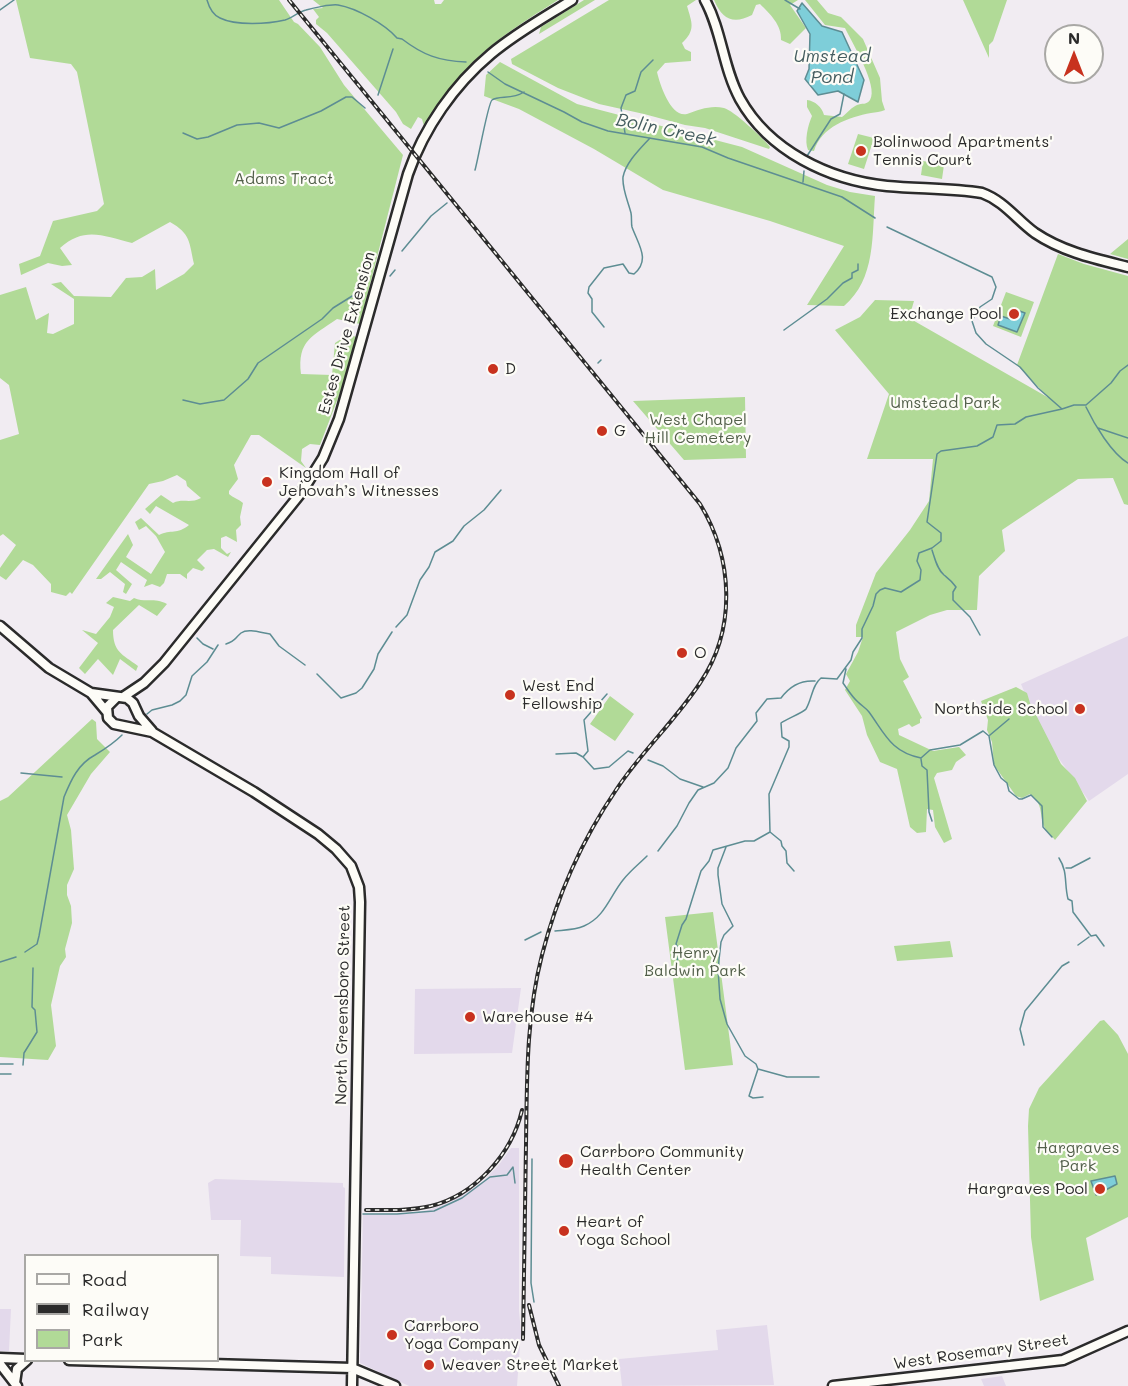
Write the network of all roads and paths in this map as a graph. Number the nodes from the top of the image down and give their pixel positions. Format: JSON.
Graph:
{"nodes":[{"id":1,"x":572,"y":0,"type":"edge"},
{"id":2,"x":705,"y":0,"type":"edge"},
{"id":3,"x":1128,"y":267,"type":"edge"},
{"id":4,"x":0,"y":626,"type":"edge"},
{"id":5,"x":144,"y":683,"type":"junction"},
{"id":6,"x":91,"y":693,"type":"junction"},
{"id":7,"x":120,"y":697,"type":"junction"},
{"id":8,"x":135,"y":708,"type":"junction"},
{"id":9,"x":107,"y":712,"type":"junction"},
{"id":10,"x":125,"y":725,"type":"junction"},
{"id":11,"x":152,"y":732,"type":"junction"},
{"id":12,"x":1128,"y":1331,"type":"edge"},
{"id":13,"x":0,"y":1358,"type":"edge"},
{"id":14,"x":24,"y":1360,"type":"edge"},
{"id":15,"x":24,"y":1362,"type":"edge"},
{"id":16,"x":140,"y":1362,"type":"edge"},
{"id":17,"x":0,"y":1364,"type":"edge"},
{"id":18,"x":352,"y":1368,"type":"junction"},
{"id":19,"x":895,"y":1383,"type":"edge"},
{"id":20,"x":16,"y":1384,"type":"edge"},
{"id":21,"x":352,"y":1386,"type":"edge"},
{"id":22,"x":395,"y":1386,"type":"edge"},
{"id":23,"x":833,"y":1386,"type":"edge"}],
"edges":[{"from":1,"to":5,"type":"main road","name":"Estes Drive Extension"},
{"from":2,"to":3,"type":"main road"},
{"from":4,"to":6,"type":"main road"},
{"from":5,"to":7,"type":"main road","name":"Estes Drive Extension"},
{"from":5,"to":8,"type":"main road","name":"Estes Drive Extension"},
{"from":6,"to":7,"type":"main road"},
{"from":6,"to":9,"type":"main road"},
{"from":7,"to":8,"type":"main road"},
{"from":7,"to":9,"type":"main road"},
{"from":8,"to":10,"type":"main road"},
{"from":8,"to":11,"type":"main road","name":"North Greensboro Street"},
{"from":9,"to":10,"type":"main road"},
{"from":10,"to":11,"type":"main road","name":"North Greensboro Street"},
{"from":11,"to":18,"type":"main road","name":"North Greensboro Street"},
{"from":12,"to":19,"type":"main road","name":"West Rosemary Street"},
{"from":13,"to":14,"type":"main road"},
{"from":15,"to":20,"type":"main road"},
{"from":16,"to":18,"type":"main road"},
{"from":17,"to":20,"type":"main road"},
{"from":18,"to":21,"type":"main road","name":"North Greensboro Street"},
{"from":18,"to":22,"type":"main road"},
{"from":19,"to":23,"type":"main road","name":"West Rosemary Street"}]}
